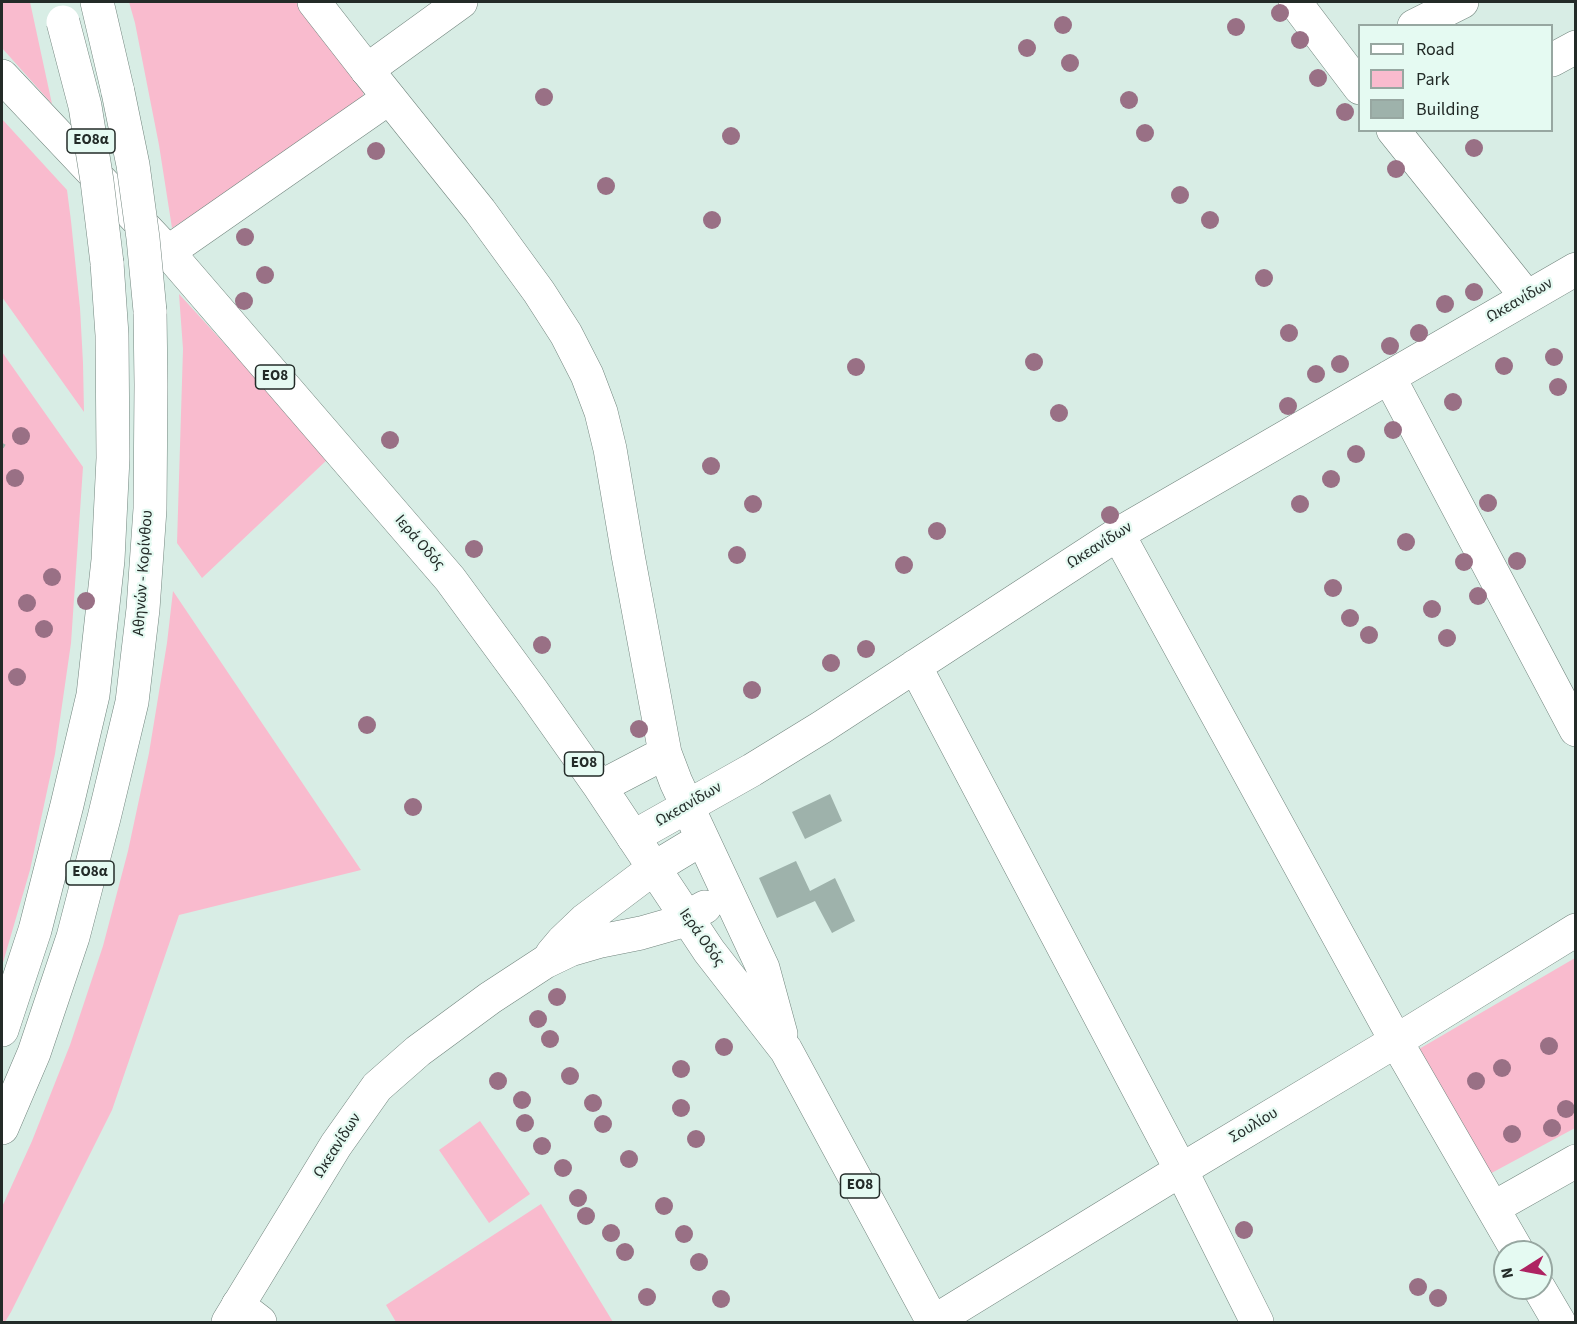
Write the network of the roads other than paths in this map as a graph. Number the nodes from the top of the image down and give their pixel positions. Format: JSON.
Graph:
{"nodes":[{"id":1,"x":97,"y":2,"type":"edge"},
{"id":2,"x":314,"y":2,"type":"edge"},
{"id":3,"x":462,"y":2,"type":"edge"},
{"id":4,"x":1294,"y":2,"type":"edge"},
{"id":5,"x":1462,"y":2,"type":"edge"},
{"id":6,"x":60,"y":12,"type":"edge"},
{"id":7,"x":1418,"y":24,"type":"edge"},
{"id":8,"x":1575,"y":47,"type":"edge"},
{"id":9,"x":1350,"y":58,"type":"edge"},
{"id":10,"x":1553,"y":59,"type":"edge"},
{"id":11,"x":367,"y":70,"type":"junction"},
{"id":12,"x":2,"y":76,"type":"edge"},
{"id":13,"x":1358,"y":85,"type":"edge"},
{"id":14,"x":389,"y":98,"type":"junction"},
{"id":15,"x":1406,"y":135,"type":"edge"},
{"id":16,"x":168,"y":252,"type":"junction"},
{"id":17,"x":1575,"y":269,"type":"edge"},
{"id":18,"x":1526,"y":296,"type":"junction"},
{"id":19,"x":1389,"y":378,"type":"junction"},
{"id":20,"x":1118,"y":534,"type":"junction"},
{"id":21,"x":915,"y":666,"type":"junction"},
{"id":22,"x":1575,"y":730,"type":"edge"},
{"id":23,"x":665,"y":753,"type":"junction"},
{"id":24,"x":600,"y":787,"type":"junction"},
{"id":25,"x":687,"y":806,"type":"junction"},
{"id":26,"x":633,"y":837,"type":"junction"},
{"id":27,"x":702,"y":839,"type":"junction"},
{"id":28,"x":654,"y":868,"type":"junction"},
{"id":29,"x":728,"y":894,"type":"junction"},
{"id":30,"x":687,"y":917,"type":"junction"},
{"id":31,"x":1575,"y":930,"type":"edge"},
{"id":32,"x":545,"y":962,"type":"junction"},
{"id":33,"x":2,"y":1030,"type":"edge"},
{"id":34,"x":1396,"y":1041,"type":"junction"},
{"id":35,"x":786,"y":1050,"type":"junction"},
{"id":36,"x":2,"y":1128,"type":"edge"},
{"id":37,"x":1575,"y":1161,"type":"edge"},
{"id":38,"x":1181,"y":1170,"type":"junction"},
{"id":39,"x":1493,"y":1208,"type":"junction"},
{"id":40,"x":1511,"y":1240,"type":"edge"},
{"id":41,"x":1546,"y":1300,"type":"edge"},
{"id":42,"x":242,"y":1317,"type":"edge"},
{"id":43,"x":933,"y":1322,"type":"edge"},
{"id":44,"x":1257,"y":1323,"type":"edge"},
{"id":45,"x":1559,"y":1323,"type":"edge"}],
"edges":[{"from":1,"to":36,"type":"main road","name":"Αθηνών - Κορίνθου","number":"ΕΟ8α","bridge":true},
{"from":2,"to":11,"type":"main road","number":"ΕΟ8"},
{"from":3,"to":11,"type":"main road"},
{"from":4,"to":9,"type":"main road"},
{"from":5,"to":7,"type":"main road"},
{"from":6,"to":33,"type":"main road","number":"ΕΟ8α","bridge":true},
{"from":8,"to":10,"type":"main road"},
{"from":9,"to":13,"type":"main road"},
{"from":11,"to":14,"type":"main road","name":"Ιερά Οδός","number":"ΕΟ8"},
{"from":12,"to":16,"type":"main road","name":"Ιερά Οδός","number":"ΕΟ8"},
{"from":14,"to":16,"type":"main road"},
{"from":14,"to":23,"type":"main road","name":"Ιερά Οδός","number":"ΕΟ8"},
{"from":15,"to":18,"type":"main road"},
{"from":16,"to":24,"type":"main road","name":"Ιερά Οδός","number":"ΕΟ8"},
{"from":17,"to":18,"type":"main road","name":"Ωκεανίδων"},
{"from":18,"to":19,"type":"main road","name":"Ωκεανίδων"},
{"from":19,"to":20,"type":"main road","name":"Ωκεανίδων"},
{"from":19,"to":22,"type":"main road"},
{"from":20,"to":21,"type":"main road","name":"Ωκεανίδων"},
{"from":20,"to":34,"type":"main road"},
{"from":21,"to":25,"type":"main road","name":"Ωκεανίδων"},
{"from":21,"to":38,"type":"main road"},
{"from":23,"to":24,"type":"main road"},
{"from":23,"to":25,"type":"main road","name":"Ιερά Οδός","number":"ΕΟ8"},
{"from":24,"to":26,"type":"main road","name":"Ιερά Οδός","number":"ΕΟ8"},
{"from":25,"to":26,"type":"main road","name":"Ωκεανίδων"},
{"from":25,"to":27,"type":"main road","name":"Ιερά Οδός","number":"ΕΟ8"},
{"from":26,"to":28,"type":"main road","name":"Ιερά Οδός","number":"ΕΟ8"},
{"from":27,"to":28,"type":"main road","name":"Ωκεανίδων"},
{"from":27,"to":29,"type":"main road","name":"Ιερά Οδός","number":"ΕΟ8"},
{"from":28,"to":30,"type":"main road","name":"Ιερά Οδός","number":"ΕΟ8"},
{"from":28,"to":32,"type":"main road","name":"Ωκεανίδων"},
{"from":29,"to":30,"type":"main road","name":"Ωκεανίδων"},
{"from":29,"to":35,"type":"main road","name":"Ιερά Οδός","number":"ΕΟ8"},
{"from":30,"to":32,"type":"main road","name":"Ωκεανίδων"},
{"from":30,"to":35,"type":"main road","name":"Ιερά Οδός","number":"ΕΟ8"},
{"from":31,"to":34,"type":"main road","name":"Σουλίου"},
{"from":32,"to":42,"type":"main road","name":"Ωκεανίδων"},
{"from":34,"to":38,"type":"main road","name":"Σουλίου"},
{"from":34,"to":39,"type":"main road"},
{"from":35,"to":43,"type":"main road","name":"Ιερά Οδός","number":"ΕΟ8"},
{"from":37,"to":39,"type":"main road"},
{"from":38,"to":43,"type":"main road","name":"Σουλίου"},
{"from":38,"to":44,"type":"main road"},
{"from":39,"to":40,"type":"main road"},
{"from":41,"to":45,"type":"main road"}]}
